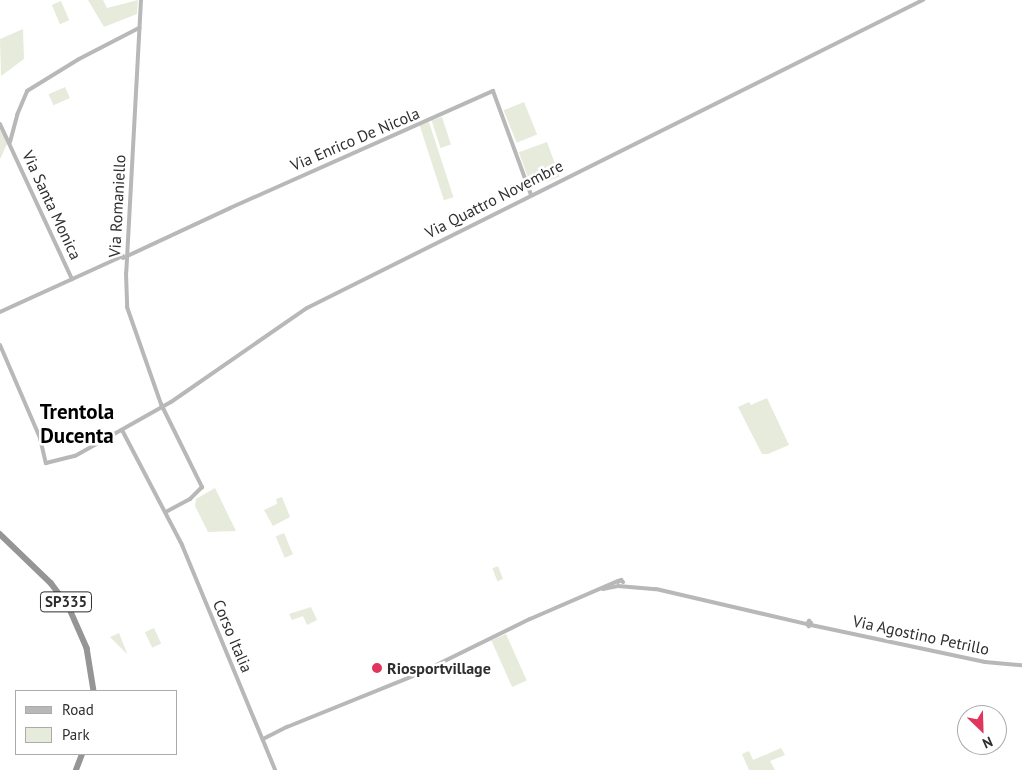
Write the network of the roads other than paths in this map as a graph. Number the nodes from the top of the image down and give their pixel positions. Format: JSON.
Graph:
{"nodes":[{"id":1,"x":140,"y":0,"type":"edge"},
{"id":2,"x":923,"y":0,"type":"edge"},
{"id":3,"x":139,"y":28,"type":"junction"},
{"id":4,"x":0,"y":124,"type":"edge"},
{"id":5,"x":3,"y":130,"type":"junction"},
{"id":6,"x":13,"y":130,"type":"junction"},
{"id":7,"x":10,"y":142,"type":"junction"},
{"id":8,"x":531,"y":195,"type":"junction"},
{"id":9,"x":125,"y":257,"type":"junction"},
{"id":10,"x":72,"y":279,"type":"junction"},
{"id":11,"x":0,"y":312,"type":"edge"},
{"id":12,"x":0,"y":345,"type":"edge"},
{"id":13,"x":162,"y":408,"type":"junction"},
{"id":14,"x":122,"y":430,"type":"junction"},
{"id":15,"x":166,"y":512,"type":"junction"},
{"id":16,"x":0,"y":534,"type":"edge"},
{"id":17,"x":0,"y":538,"type":"edge"},
{"id":18,"x":1022,"y":665,"type":"edge"},
{"id":19,"x":93,"y":690,"type":"edge"},
{"id":20,"x":93,"y":690,"type":"edge"},
{"id":21,"x":263,"y":739,"type":"junction"},
{"id":22,"x":84,"y":755,"type":"edge"},
{"id":23,"x":84,"y":755,"type":"edge"},
{"id":24,"x":76,"y":770,"type":"edge"},
{"id":25,"x":80,"y":770,"type":"edge"},
{"id":26,"x":275,"y":770,"type":"edge"}],
"edges":[{"from":1,"to":3,"type":"street","name":"Via Romaniello"},
{"from":2,"to":8,"type":"street","name":"Via Quattro Novembre"},
{"from":3,"to":6,"type":"street"},
{"from":3,"to":9,"type":"street","name":"Via Romaniello"},
{"from":4,"to":5,"type":"street","name":"Via Santa Monica"},
{"from":5,"to":6,"type":"street"},
{"from":5,"to":7,"type":"street","name":"Via Santa Monica"},
{"from":6,"to":7,"type":"street"},
{"from":7,"to":10,"type":"street","name":"Via Santa Monica"},
{"from":8,"to":9,"type":"street","name":"Via Enrico De Nicola"},
{"from":8,"to":13,"type":"street","name":"Via Quattro Novembre"},
{"from":9,"to":10,"type":"street"},
{"from":9,"to":13,"type":"street","name":"Via Romaniello"},
{"from":10,"to":11,"type":"street"},
{"from":12,"to":14,"type":"street","name":"Via Quattro Novembre"},
{"from":13,"to":14,"type":"street","name":"Via Quattro Novembre"},
{"from":13,"to":15,"type":"street","name":"Via Romaniello"},
{"from":14,"to":15,"type":"street","name":"Corso Italia"},
{"from":15,"to":21,"type":"street","name":"Corso Italia"},
{"from":16,"to":19,"type":"highway","number":"SP335"},
{"from":17,"to":20,"type":"highway","number":"SP335"},
{"from":18,"to":21,"type":"street","name":"Via Agostino Petrillo"},
{"from":21,"to":26,"type":"street","name":"Corso Italia"},
{"from":22,"to":24,"type":"highway"},
{"from":23,"to":25,"type":"highway"}]}
